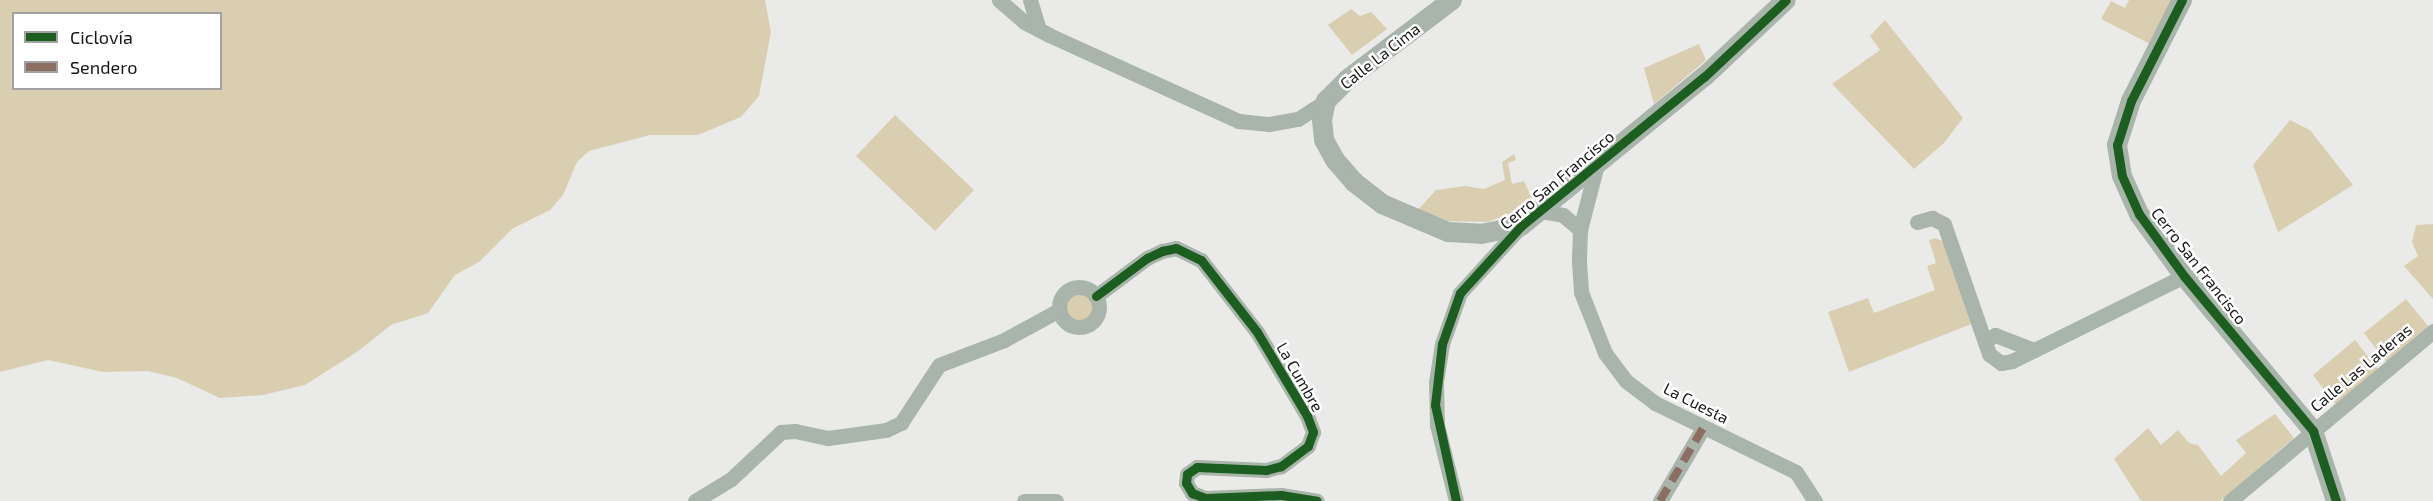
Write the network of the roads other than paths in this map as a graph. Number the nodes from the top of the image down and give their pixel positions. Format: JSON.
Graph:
{"nodes":[{"id":1,"x":999,"y":0,"type":"edge"},
{"id":2,"x":1030,"y":0,"type":"edge"},
{"id":3,"x":1452,"y":0,"type":"edge"},
{"id":4,"x":1786,"y":0,"type":"edge"},
{"id":5,"x":2182,"y":0,"type":"edge"},
{"id":6,"x":1039,"y":30,"type":"junction"},
{"id":7,"x":1326,"y":101,"type":"junction"},
{"id":8,"x":1596,"y":168,"type":"junction"},
{"id":9,"x":1541,"y":211,"type":"junction"},
{"id":10,"x":1917,"y":222,"type":"dead end"},
{"id":11,"x":1521,"y":226,"type":"junction"},
{"id":12,"x":1580,"y":230,"type":"junction"},
{"id":13,"x":2184,"y":276,"type":"junction"},
{"id":14,"x":1095,"y":296,"type":"junction"},
{"id":15,"x":1059,"y":310,"type":"junction"},
{"id":16,"x":2433,"y":332,"type":"edge"},
{"id":17,"x":1985,"y":341,"type":"junction"},
{"id":18,"x":2034,"y":350,"type":"junction"},
{"id":19,"x":1703,"y":428,"type":"junction"},
{"id":20,"x":2313,"y":432,"type":"junction"},
{"id":21,"x":695,"y":501,"type":"edge"},
{"id":22,"x":1024,"y":501,"type":"edge"},
{"id":23,"x":1056,"y":501,"type":"edge"},
{"id":24,"x":1317,"y":501,"type":"edge"},
{"id":25,"x":1456,"y":501,"type":"edge"},
{"id":26,"x":1660,"y":501,"type":"edge"},
{"id":27,"x":1815,"y":501,"type":"edge"},
{"id":28,"x":2230,"y":501,"type":"edge"},
{"id":29,"x":2336,"y":501,"type":"edge"}],
"edges":[{"from":1,"to":6,"type":"street"},
{"from":2,"to":6,"type":"street"},
{"from":3,"to":7,"type":"street","name":"Calle La Cima"},
{"from":4,"to":8,"type":"street","name":"Cerro San Francisco"},
{"from":5,"to":13,"type":"street","name":"Cerro San Francisco"},
{"from":6,"to":7,"type":"street"},
{"from":7,"to":11,"type":"street","name":"Calle La Cima"},
{"from":8,"to":9,"type":"street","name":"Cerro San Francisco"},
{"from":8,"to":12,"type":"street","name":"La Cuesta"},
{"from":9,"to":11,"type":"street","name":"Cerro San Francisco"},
{"from":9,"to":12,"type":"street"},
{"from":10,"to":17,"type":"street"},
{"from":11,"to":25,"type":"street","name":"Cerro San Francisco"},
{"from":12,"to":19,"type":"street","name":"La Cuesta"},
{"from":13,"to":18,"type":"street"},
{"from":13,"to":20,"type":"street","name":"Cerro San Francisco"},
{"from":14,"to":15,"type":"street"},
{"from":14,"to":15,"type":"street"},
{"from":14,"to":24,"type":"street","name":"La Cumbre"},
{"from":15,"to":21,"type":"street"},
{"from":16,"to":20,"type":"street","name":"Calle Las Laderas"},
{"from":17,"to":18,"type":"street"},
{"from":17,"to":18,"type":"street"},
{"from":19,"to":26,"type":"street"},
{"from":19,"to":27,"type":"street","name":"La Cuesta"},
{"from":20,"to":28,"type":"street","name":"Calle Las Laderas"},
{"from":20,"to":29,"type":"street","name":"Cerro San Francisco"},
{"from":22,"to":23,"type":"street"}]}
